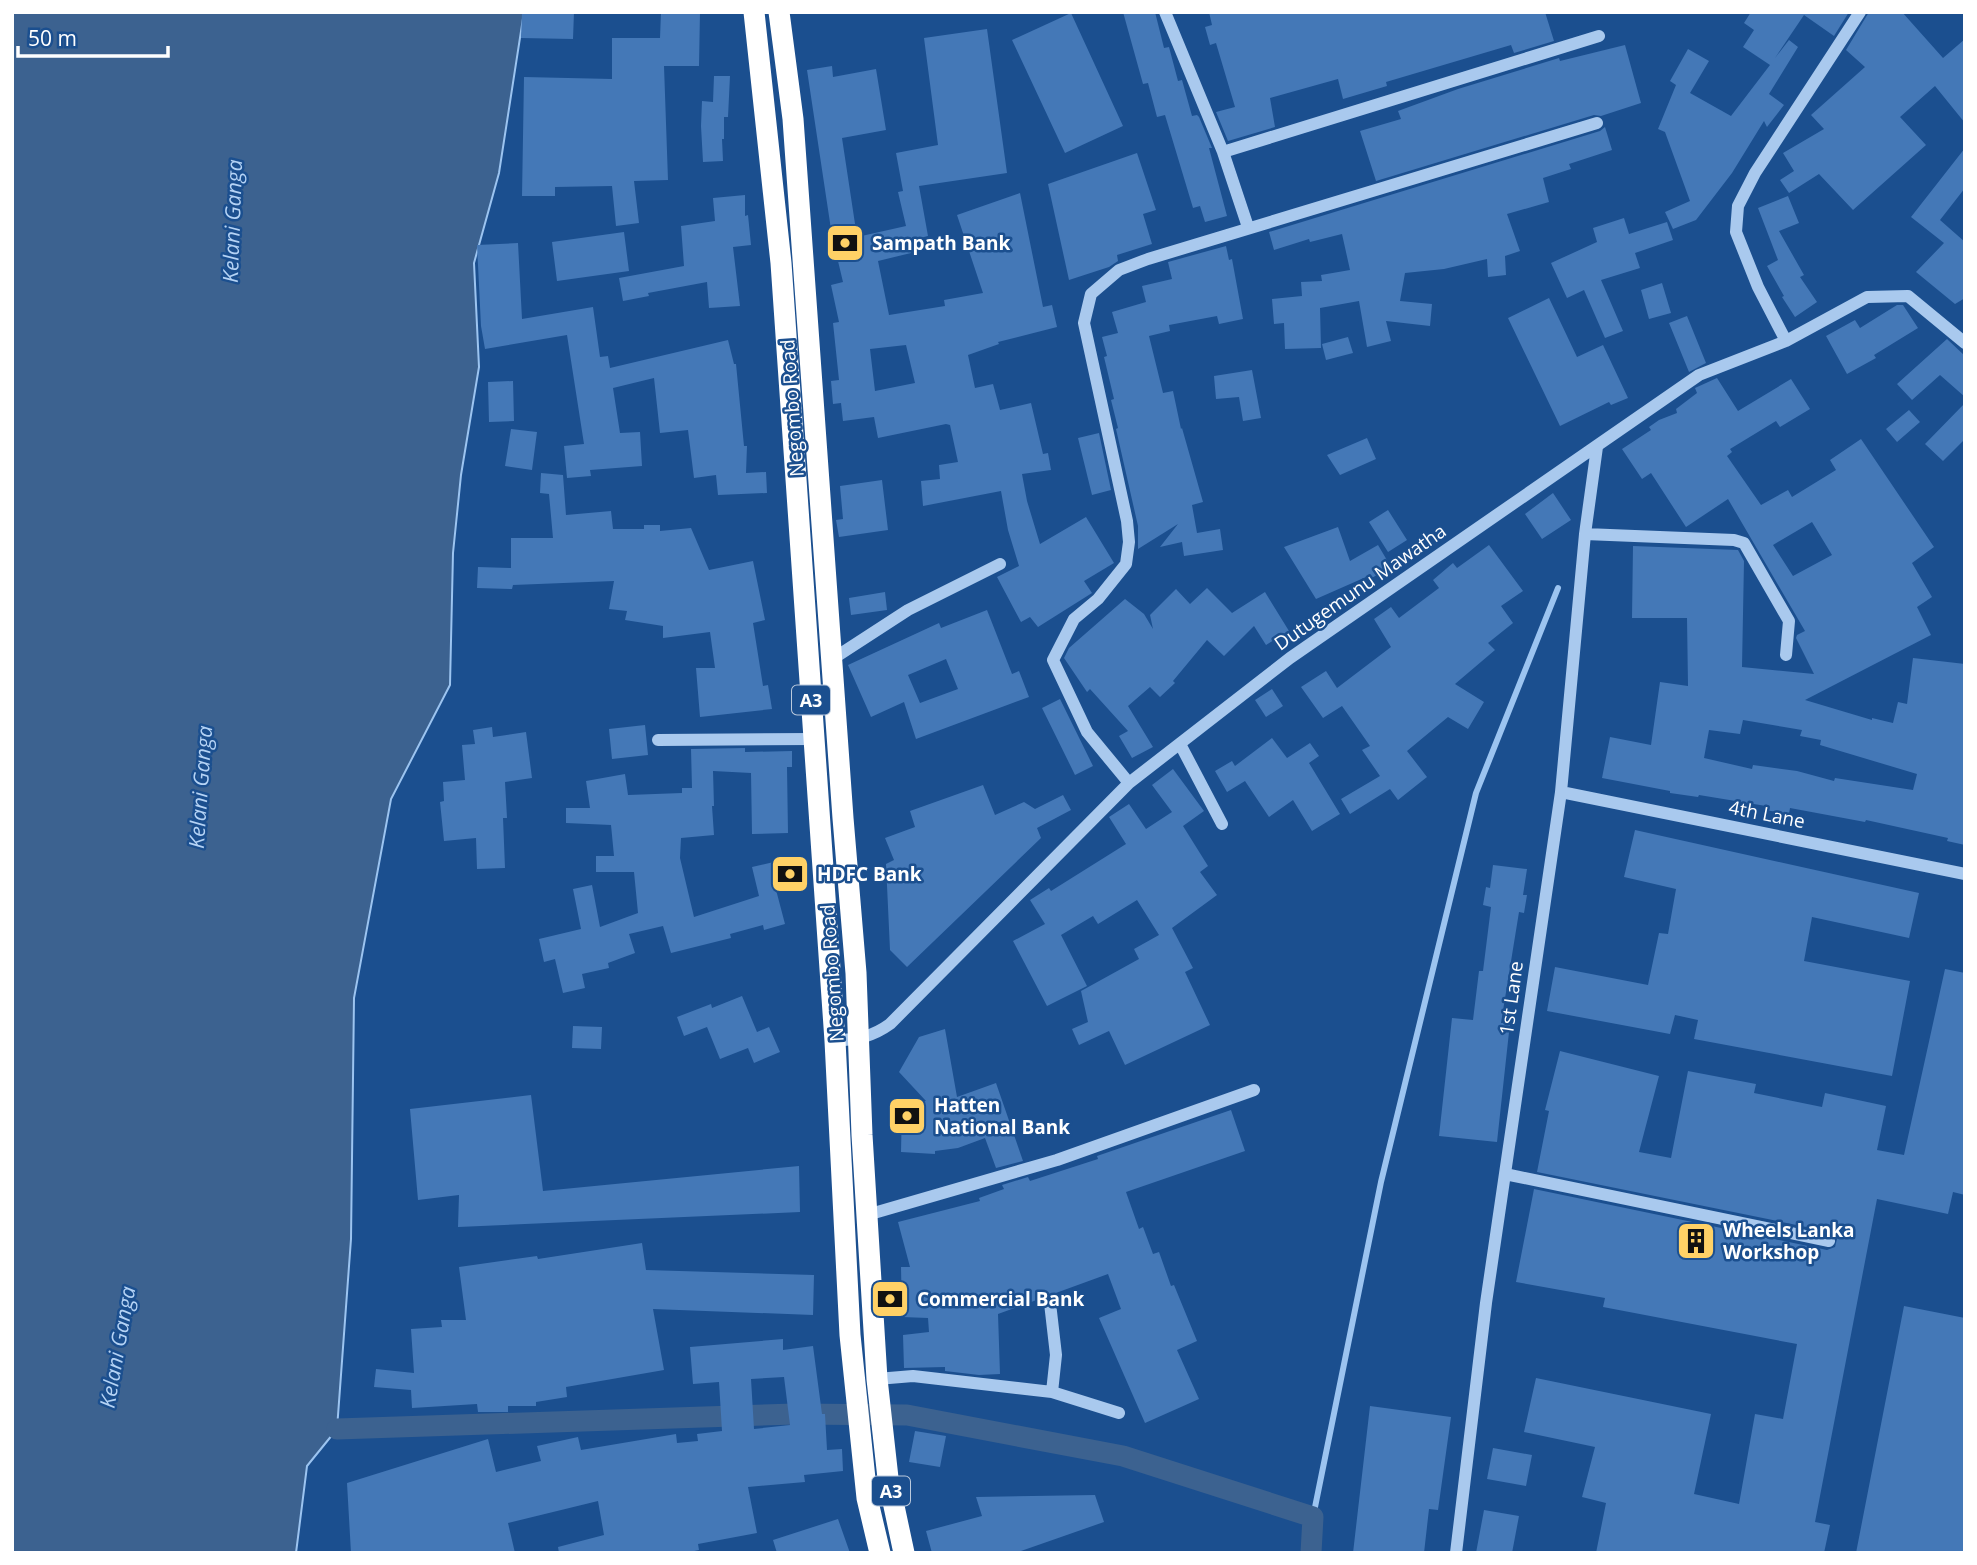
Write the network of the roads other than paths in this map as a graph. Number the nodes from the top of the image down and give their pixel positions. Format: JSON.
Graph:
{"nodes":[{"id":1,"x":754,"y":12,"type":"edge"},
{"id":2,"x":779,"y":12,"type":"edge"},
{"id":3,"x":1165,"y":12,"type":"edge"},
{"id":4,"x":1860,"y":12,"type":"edge"},
{"id":5,"x":1599,"y":36,"type":"dead end"},
{"id":6,"x":1597,"y":122,"type":"dead end"},
{"id":7,"x":1223,"y":152,"type":"junction"},
{"id":8,"x":1248,"y":227,"type":"junction"},
{"id":9,"x":1786,"y":341,"type":"junction"},
{"id":10,"x":1965,"y":342,"type":"edge"},
{"id":11,"x":1597,"y":447,"type":"junction"},
{"id":12,"x":1585,"y":534,"type":"junction"},
{"id":13,"x":1000,"y":564,"type":"dead end"},
{"id":14,"x":1786,"y":654,"type":"dead end"},
{"id":15,"x":831,"y":660,"type":"junction"},
{"id":16,"x":814,"y":739,"type":"junction"},
{"id":17,"x":658,"y":740,"type":"dead end"},
{"id":18,"x":1180,"y":744,"type":"junction"},
{"id":19,"x":1129,"y":782,"type":"junction"},
{"id":20,"x":1561,"y":792,"type":"junction"},
{"id":21,"x":1222,"y":824,"type":"dead end"},
{"id":22,"x":1965,"y":874,"type":"edge"},
{"id":23,"x":860,"y":1039,"type":"junction"},
{"id":24,"x":835,"y":1041,"type":"junction"},
{"id":25,"x":1254,"y":1090,"type":"dead end"},
{"id":26,"x":1505,"y":1174,"type":"junction"},
{"id":27,"x":867,"y":1215,"type":"junction"},
{"id":28,"x":1829,"y":1241,"type":"dead end"},
{"id":29,"x":1050,"y":1303,"type":"dead end"},
{"id":30,"x":878,"y":1384,"type":"junction"},
{"id":31,"x":1052,"y":1392,"type":"junction"},
{"id":32,"x":1119,"y":1413,"type":"dead end"},
{"id":33,"x":880,"y":1553,"type":"edge"},
{"id":34,"x":904,"y":1553,"type":"edge"},
{"id":35,"x":1456,"y":1553,"type":"edge"}],
"edges":[{"from":1,"to":16,"type":"highway","name":"Negombo Road","number":"A3"},
{"from":2,"to":15,"type":"highway","name":"Negombo Road","number":"A3"},
{"from":3,"to":7,"type":"street"},
{"from":4,"to":9,"type":"street"},
{"from":5,"to":7,"type":"street"},
{"from":6,"to":8,"type":"street"},
{"from":7,"to":8,"type":"street"},
{"from":8,"to":19,"type":"street"},
{"from":9,"to":10,"type":"street","name":"Dutugemunu Mawatha"},
{"from":9,"to":11,"type":"street","name":"Dutugemunu Mawatha"},
{"from":11,"to":12,"type":"street","name":"1st Lane"},
{"from":11,"to":18,"type":"street","name":"Dutugemunu Mawatha"},
{"from":12,"to":14,"type":"street"},
{"from":12,"to":20,"type":"street","name":"1st Lane"},
{"from":13,"to":15,"type":"street"},
{"from":15,"to":23,"type":"highway","name":"Negombo Road","number":"A3"},
{"from":16,"to":17,"type":"street"},
{"from":16,"to":24,"type":"highway","name":"Negombo Road","number":"A3"},
{"from":18,"to":19,"type":"street","name":"Dutugemunu Mawatha"},
{"from":18,"to":21,"type":"street"},
{"from":19,"to":23,"type":"street","name":"Dutugemunu Mawatha"},
{"from":20,"to":22,"type":"street","name":"4th Lane"},
{"from":20,"to":26,"type":"street","name":"1st Lane"},
{"from":23,"to":24,"type":"street","name":"Dutugemunu Mawatha"},
{"from":23,"to":27,"type":"highway","name":"Negombo Road","number":"A3"},
{"from":24,"to":33,"type":"highway","name":"Negombo Road","number":"A3"},
{"from":25,"to":27,"type":"street"},
{"from":26,"to":28,"type":"street"},
{"from":26,"to":35,"type":"street","name":"1st Lane"},
{"from":27,"to":30,"type":"highway","name":"Negombo Road","number":"A3"},
{"from":29,"to":31,"type":"street"},
{"from":30,"to":31,"type":"street"},
{"from":30,"to":34,"type":"highway","name":"Negombo Road","number":"A3"},
{"from":31,"to":32,"type":"street"}]}
